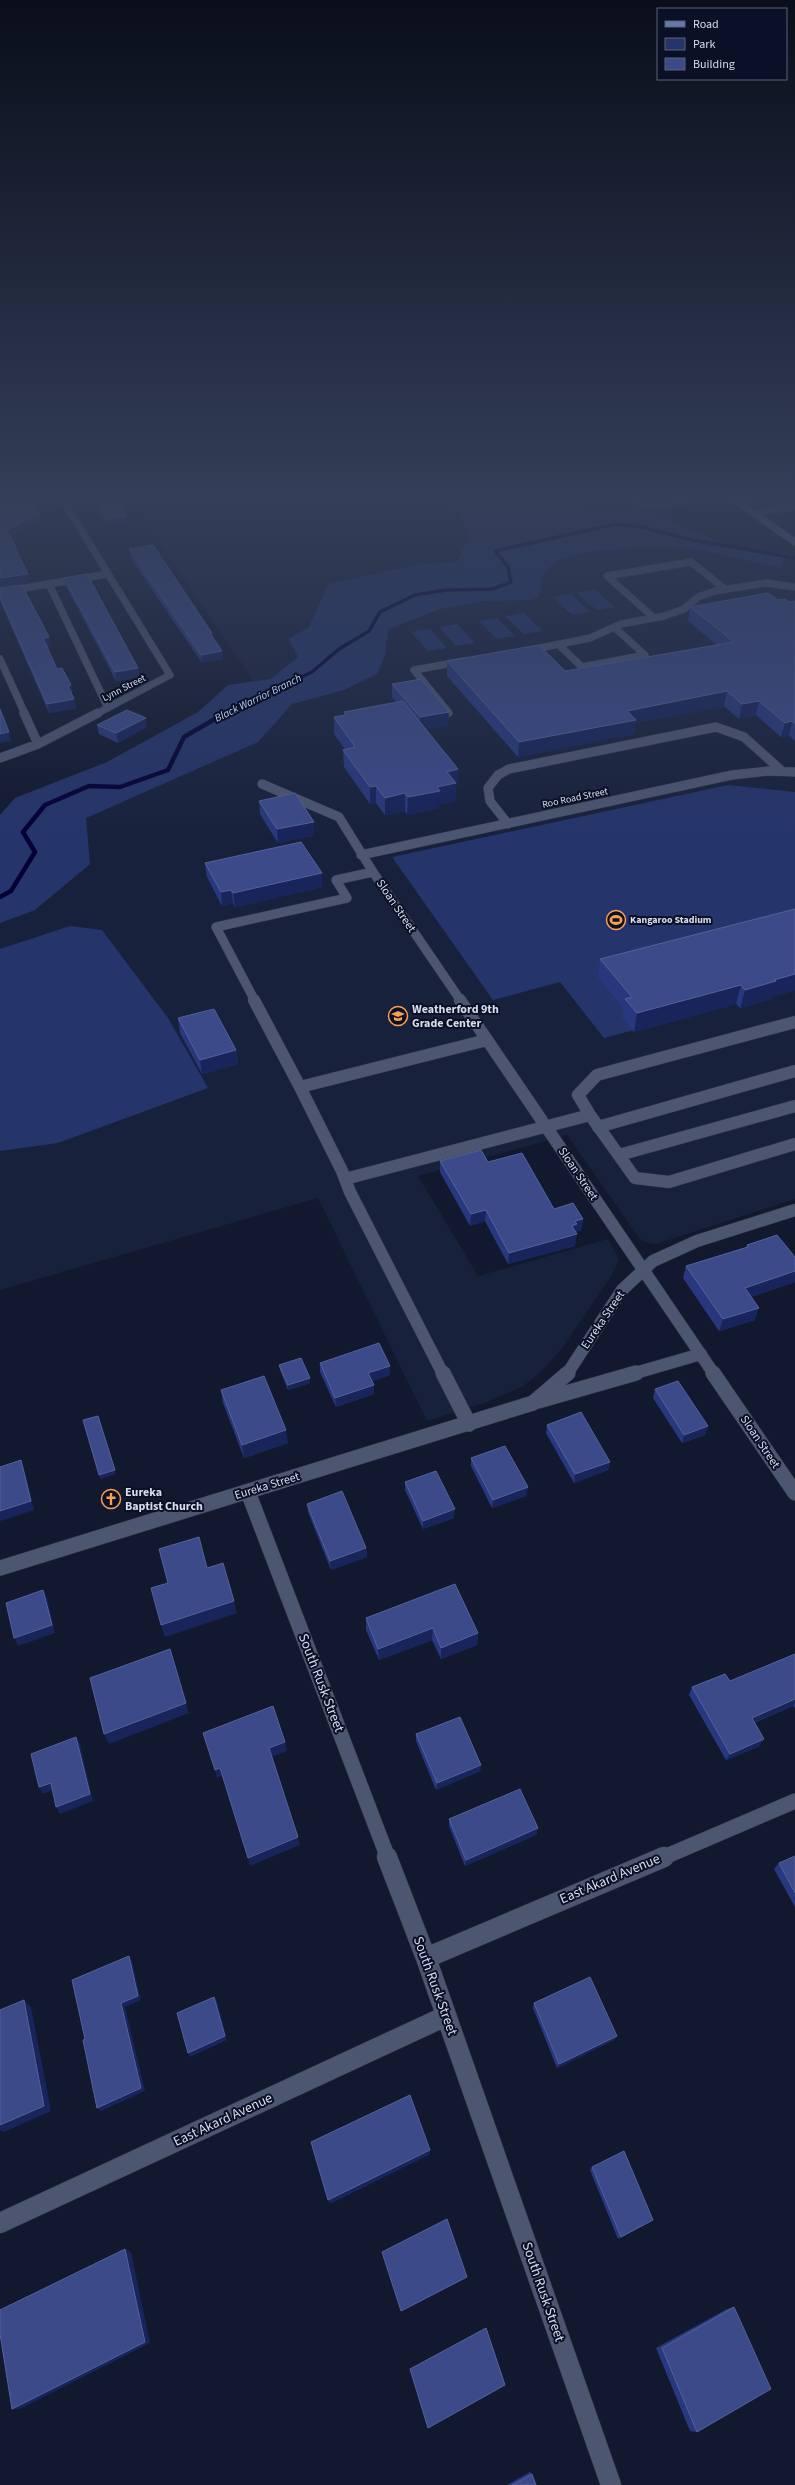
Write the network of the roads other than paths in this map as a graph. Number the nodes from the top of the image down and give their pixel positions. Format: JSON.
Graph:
{"nodes":[{"id":1,"x":60,"y":608,"type":"edge"},
{"id":2,"x":129,"y":608,"type":"edge"},
{"id":3,"x":643,"y":608,"type":"edge"},
{"id":4,"x":685,"y":608,"type":"edge"},
{"id":5,"x":654,"y":618,"type":"junction"},
{"id":6,"x":614,"y":627,"type":"junction"},
{"id":7,"x":559,"y":645,"type":"junction"},
{"id":8,"x":513,"y":653,"type":"edge"},
{"id":9,"x":0,"y":658,"type":"edge"},
{"id":10,"x":475,"y":659,"type":"edge"},
{"id":11,"x":108,"y":708,"type":"junction"},
{"id":12,"x":449,"y":713,"type":"edge"},
{"id":13,"x":38,"y":744,"type":"junction"},
{"id":14,"x":0,"y":758,"type":"edge"},
{"id":15,"x":782,"y":771,"type":"junction"},
{"id":16,"x":795,"y":772,"type":"edge"},
{"id":17,"x":262,"y":784,"type":"dead end"},
{"id":18,"x":508,"y":824,"type":"junction"},
{"id":19,"x":362,"y":855,"type":"junction"},
{"id":20,"x":373,"y":872,"type":"junction"},
{"id":21,"x":795,"y":1022,"type":"edge"},
{"id":22,"x":487,"y":1040,"type":"junction"},
{"id":23,"x":795,"y":1071,"type":"edge"},
{"id":24,"x":300,"y":1087,"type":"junction"},
{"id":25,"x":795,"y":1106,"type":"edge"},
{"id":26,"x":590,"y":1115,"type":"junction"},
{"id":27,"x":546,"y":1127,"type":"junction"},
{"id":28,"x":598,"y":1127,"type":"junction"},
{"id":29,"x":795,"y":1144,"type":"edge"},
{"id":30,"x":618,"y":1156,"type":"junction"},
{"id":31,"x":345,"y":1179,"type":"junction"},
{"id":32,"x":795,"y":1210,"type":"edge"},
{"id":33,"x":644,"y":1271,"type":"junction"},
{"id":34,"x":701,"y":1354,"type":"junction"},
{"id":35,"x":533,"y":1403,"type":"junction"},
{"id":36,"x":469,"y":1424,"type":"junction"},
{"id":37,"x":248,"y":1492,"type":"junction"},
{"id":38,"x":795,"y":1492,"type":"edge"},
{"id":39,"x":0,"y":1568,"type":"edge"},
{"id":40,"x":795,"y":1801,"type":"edge"},
{"id":41,"x":426,"y":1958,"type":"junction"},
{"id":42,"x":446,"y":2016,"type":"junction"},
{"id":43,"x":0,"y":2223,"type":"edge"},
{"id":44,"x":611,"y":2485,"type":"edge"}],
"edges":[{"from":1,"to":11,"type":"street"},
{"from":2,"to":11,"type":"street","name":"Lynn Street"},
{"from":3,"to":5,"type":"street"},
{"from":4,"to":5,"type":"street"},
{"from":5,"to":6,"type":"street"},
{"from":6,"to":7,"type":"street"},
{"from":6,"to":7,"type":"street"},
{"from":7,"to":8,"type":"street"},
{"from":9,"to":13,"type":"street"},
{"from":10,"to":12,"type":"street"},
{"from":11,"to":13,"type":"street","name":"Lynn Street"},
{"from":13,"to":14,"type":"street","name":"Lynn Street"},
{"from":15,"to":16,"type":"street","name":"Roo Road Street"},
{"from":15,"to":18,"type":"street","name":"Roo Road Street"},
{"from":15,"to":18,"type":"street"},
{"from":17,"to":19,"type":"street","name":"Sloan Street"},
{"from":18,"to":19,"type":"street","name":"Roo Road Street"},
{"from":19,"to":20,"type":"street","name":"Sloan Street"},
{"from":20,"to":22,"type":"street","name":"Sloan Street"},
{"from":20,"to":24,"type":"street"},
{"from":21,"to":26,"type":"street"},
{"from":22,"to":24,"type":"street"},
{"from":22,"to":27,"type":"street","name":"Sloan Street"},
{"from":23,"to":28,"type":"street"},
{"from":24,"to":31,"type":"street"},
{"from":25,"to":30,"type":"street"},
{"from":26,"to":27,"type":"street"},
{"from":26,"to":28,"type":"street"},
{"from":27,"to":31,"type":"street"},
{"from":27,"to":33,"type":"street","name":"Sloan Street"},
{"from":28,"to":30,"type":"street"},
{"from":29,"to":30,"type":"street"},
{"from":31,"to":36,"type":"street"},
{"from":32,"to":33,"type":"street","name":"Eureka Street"},
{"from":33,"to":34,"type":"street","name":"Sloan Street"},
{"from":33,"to":35,"type":"street","name":"Eureka Street"},
{"from":34,"to":35,"type":"street","name":"Eureka Street"},
{"from":34,"to":38,"type":"street","name":"Sloan Street"},
{"from":35,"to":36,"type":"street","name":"Eureka Street"},
{"from":36,"to":37,"type":"street","name":"Eureka Street"},
{"from":37,"to":39,"type":"street","name":"Eureka Street"},
{"from":37,"to":41,"type":"street","name":"South Rusk Street"},
{"from":40,"to":41,"type":"street","name":"East Akard Avenue"},
{"from":41,"to":42,"type":"street","name":"South Rusk Street"},
{"from":42,"to":43,"type":"street","name":"East Akard Avenue"},
{"from":42,"to":44,"type":"street","name":"South Rusk Street"}]}
